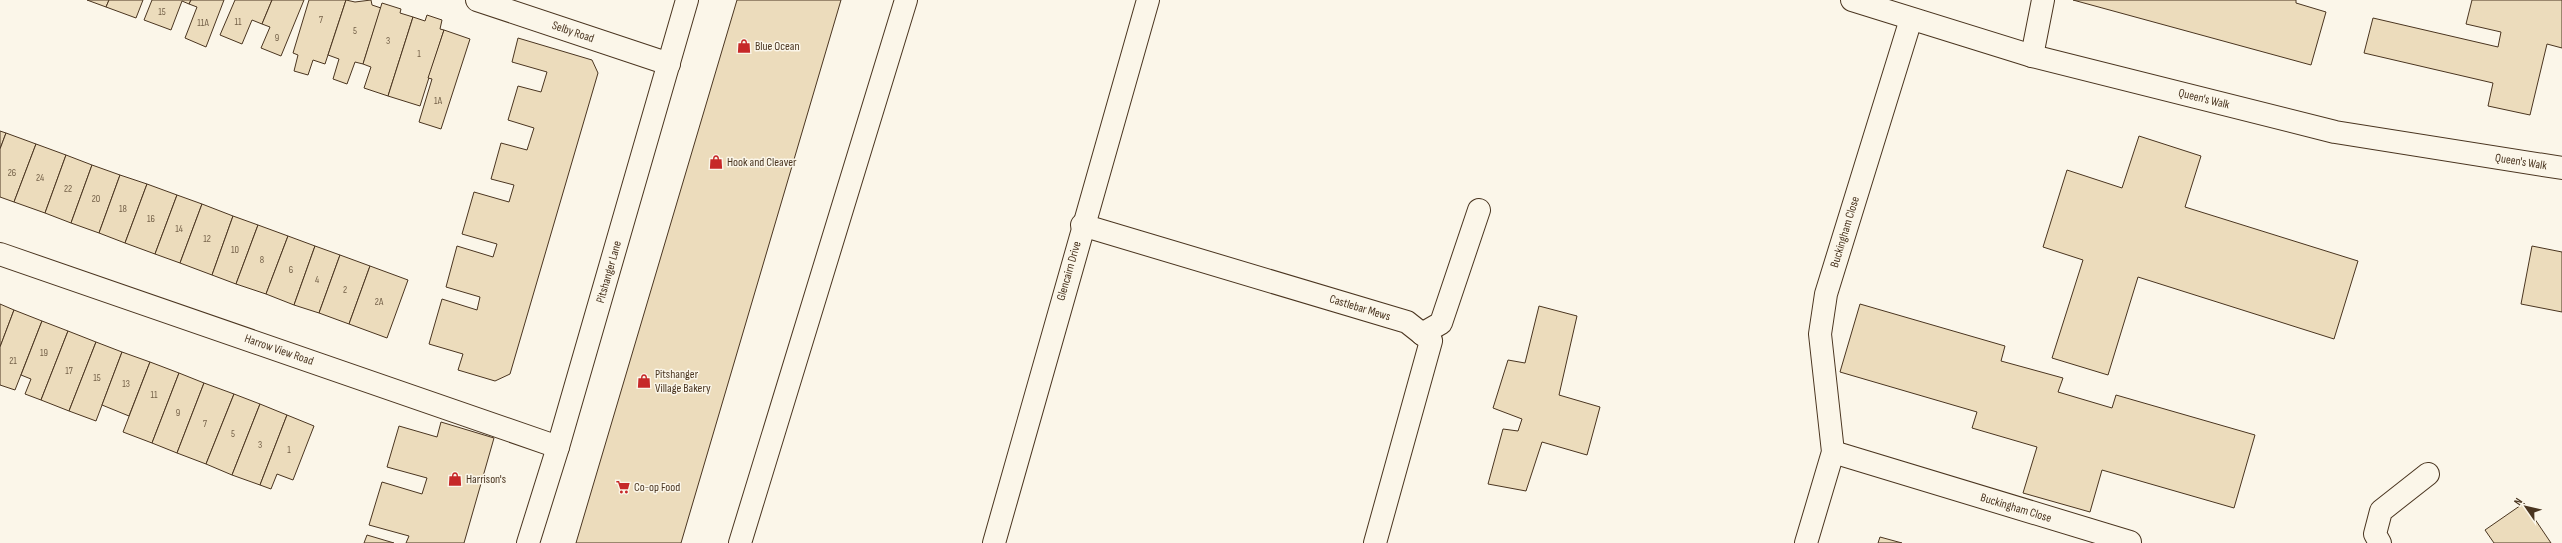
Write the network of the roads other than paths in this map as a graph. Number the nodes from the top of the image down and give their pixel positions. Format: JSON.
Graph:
{"nodes":[{"id":1,"x":478,"y":0,"type":"edge"},
{"id":2,"x":688,"y":0,"type":"edge"},
{"id":3,"x":906,"y":0,"type":"edge"},
{"id":4,"x":1148,"y":0,"type":"edge"},
{"id":5,"x":1852,"y":0,"type":"edge"},
{"id":6,"x":2043,"y":0,"type":"edge"},
{"id":7,"x":1911,"y":19,"type":"junction"},
{"id":8,"x":2032,"y":56,"type":"junction"},
{"id":9,"x":669,"y":64,"type":"junction"},
{"id":10,"x":2562,"y":168,"type":"edge"},
{"id":11,"x":1479,"y":210,"type":"dead end"},
{"id":12,"x":1082,"y":225,"type":"junction"},
{"id":13,"x":0,"y":254,"type":"edge"},
{"id":14,"x":1422,"y":334,"type":"junction"},
{"id":15,"x":558,"y":447,"type":"junction"},
{"id":16,"x":1833,"y":452,"type":"junction"},
{"id":17,"x":2428,"y":474,"type":"dead end"},
{"id":18,"x":2130,"y":542,"type":"edge"},
{"id":19,"x":528,"y":543,"type":"edge"},
{"id":20,"x":740,"y":543,"type":"edge"},
{"id":21,"x":994,"y":543,"type":"edge"},
{"id":22,"x":1375,"y":543,"type":"edge"},
{"id":23,"x":1806,"y":543,"type":"edge"},
{"id":24,"x":2380,"y":543,"type":"edge"}],
"edges":[{"from":1,"to":9,"type":"street","name":"Selby Road"},
{"from":2,"to":9,"type":"street","name":"Pitshanger Lane"},
{"from":3,"to":20,"type":"street"},
{"from":4,"to":12,"type":"street","name":"Glencairn Drive"},
{"from":5,"to":7,"type":"street","name":"Queen's Walk"},
{"from":6,"to":8,"type":"street"},
{"from":7,"to":8,"type":"street","name":"Queen's Walk"},
{"from":7,"to":16,"type":"street","name":"Buckingham Close"},
{"from":8,"to":10,"type":"street","name":"Queen's Walk"},
{"from":9,"to":15,"type":"street","name":"Pitshanger Lane"},
{"from":11,"to":14,"type":"street"},
{"from":12,"to":14,"type":"street","name":"Castlebar Mews"},
{"from":12,"to":21,"type":"street","name":"Glencairn Drive"},
{"from":13,"to":15,"type":"street","name":"Harrow View Road"},
{"from":14,"to":22,"type":"street","name":"Castlebar Mews"},
{"from":15,"to":19,"type":"street","name":"Pitshanger Lane"},
{"from":16,"to":18,"type":"street","name":"Buckingham Close"},
{"from":16,"to":23,"type":"street","name":"Buckingham Close"},
{"from":17,"to":24,"type":"street"}]}
